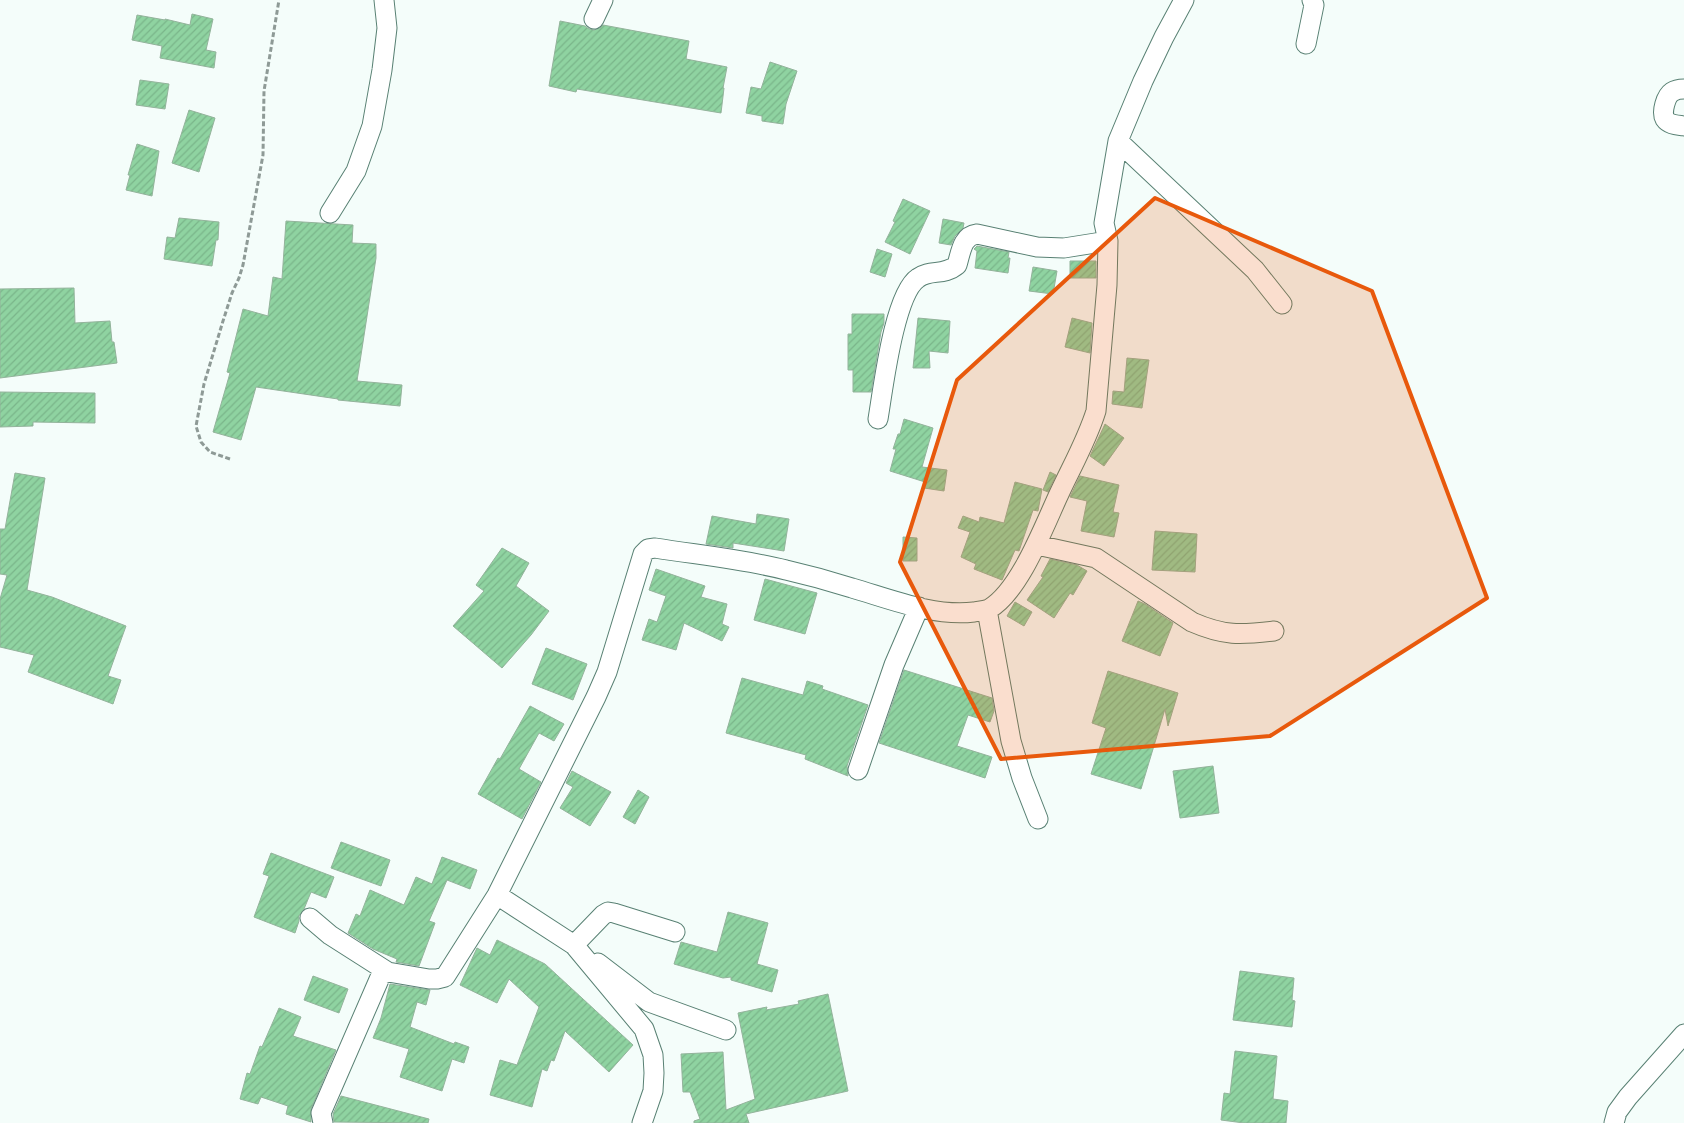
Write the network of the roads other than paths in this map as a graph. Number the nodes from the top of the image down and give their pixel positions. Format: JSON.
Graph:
{"nodes":[{"id":1,"x":384,"y":0,"type":"edge"},
{"id":2,"x":603,"y":0,"type":"edge"},
{"id":3,"x":1184,"y":0,"type":"edge"},
{"id":4,"x":1312,"y":0,"type":"edge"},
{"id":5,"x":594,"y":19,"type":"dead end"},
{"id":6,"x":1306,"y":44,"type":"dead end"},
{"id":7,"x":1684,"y":89,"type":"edge"},
{"id":8,"x":1684,"y":126,"type":"edge"},
{"id":9,"x":1118,"y":141,"type":"junction"},
{"id":10,"x":330,"y":213,"type":"dead end"},
{"id":11,"x":1108,"y":241,"type":"junction"},
{"id":12,"x":1282,"y":304,"type":"dead end"},
{"id":13,"x":878,"y":420,"type":"dead end"},
{"id":14,"x":1036,"y":545,"type":"junction"},
{"id":15,"x":919,"y":607,"type":"junction"},
{"id":16,"x":987,"y":610,"type":"junction"},
{"id":17,"x":1274,"y":631,"type":"dead end"},
{"id":18,"x":858,"y":770,"type":"dead end"},
{"id":19,"x":1038,"y":819,"type":"dead end"},
{"id":20,"x":498,"y":895,"type":"junction"},
{"id":21,"x":310,"y":918,"type":"dead end"},
{"id":22,"x":675,"y":932,"type":"dead end"},
{"id":23,"x":578,"y":949,"type":"junction"},
{"id":24,"x":388,"y":972,"type":"junction"},
{"id":25,"x":726,"y":1030,"type":"dead end"},
{"id":26,"x":1684,"y":1034,"type":"edge"},
{"id":27,"x":323,"y":1123,"type":"edge"},
{"id":28,"x":642,"y":1123,"type":"edge"},
{"id":29,"x":1614,"y":1123,"type":"edge"}],
"edges":[{"from":1,"to":10,"type":"street"},
{"from":2,"to":5,"type":"street"},
{"from":3,"to":9,"type":"street"},
{"from":4,"to":6,"type":"street"},
{"from":7,"to":8,"type":"street"},
{"from":9,"to":11,"type":"street"},
{"from":9,"to":12,"type":"street"},
{"from":11,"to":13,"type":"street"},
{"from":11,"to":14,"type":"street"},
{"from":14,"to":16,"type":"street"},
{"from":14,"to":17,"type":"street"},
{"from":15,"to":16,"type":"street"},
{"from":15,"to":18,"type":"street"},
{"from":15,"to":20,"type":"street"},
{"from":16,"to":19,"type":"street"},
{"from":20,"to":23,"type":"street"},
{"from":20,"to":24,"type":"street"},
{"from":21,"to":24,"type":"street"},
{"from":22,"to":23,"type":"street"},
{"from":23,"to":25,"type":"street"},
{"from":23,"to":28,"type":"street"},
{"from":24,"to":27,"type":"street"},
{"from":26,"to":29,"type":"street"}]}
